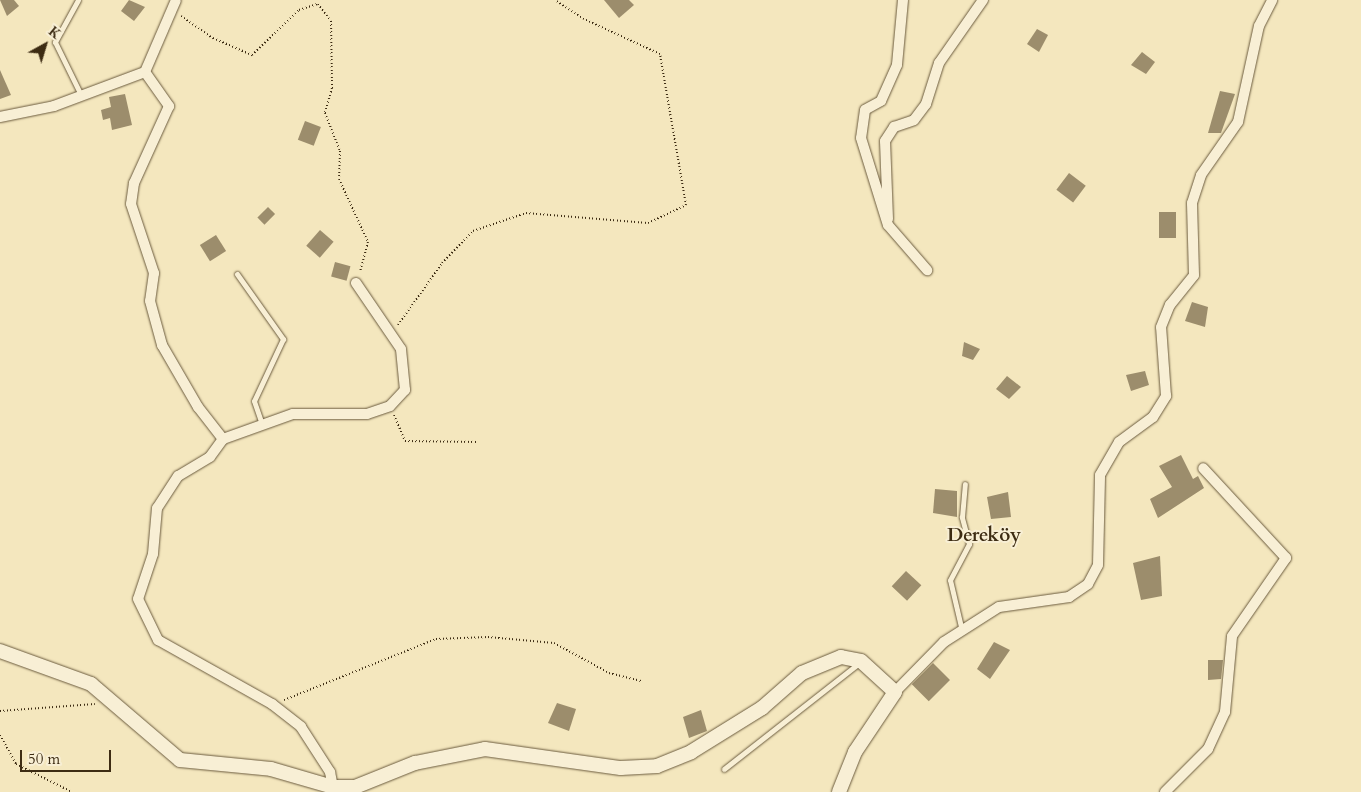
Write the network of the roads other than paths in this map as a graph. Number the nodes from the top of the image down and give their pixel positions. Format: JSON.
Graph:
{"nodes":[{"id":1,"x":78,"y":0,"type":"edge"},
{"id":2,"x":176,"y":0,"type":"edge"},
{"id":3,"x":903,"y":0,"type":"edge"},
{"id":4,"x":983,"y":0,"type":"edge"},
{"id":5,"x":1272,"y":0,"type":"edge"},
{"id":6,"x":145,"y":72,"type":"junction"},
{"id":7,"x":81,"y":95,"type":"junction"},
{"id":8,"x":0,"y":117,"type":"edge"},
{"id":9,"x":888,"y":225,"type":"junction"},
{"id":10,"x":927,"y":270,"type":"dead end"},
{"id":11,"x":237,"y":274,"type":"dead end"},
{"id":12,"x":356,"y":284,"type":"road end"},
{"id":13,"x":262,"y":424,"type":"junction"},
{"id":14,"x":223,"y":439,"type":"junction"},
{"id":15,"x":1202,"y":468,"type":"dead end"},
{"id":16,"x":965,"y":484,"type":"dead end"},
{"id":17,"x":962,"y":631,"type":"junction"},
{"id":18,"x":0,"y":651,"type":"edge"},
{"id":19,"x":861,"y":661,"type":"junction"},
{"id":20,"x":895,"y":692,"type":"junction"},
{"id":21,"x":724,"y":768,"type":"dead end"},
{"id":22,"x":333,"y":787,"type":"junction"},
{"id":23,"x":839,"y":792,"type":"edge"},
{"id":24,"x":1165,"y":792,"type":"edge"}],
"edges":[{"from":1,"to":7,"type":"lane"},
{"from":2,"to":6,"type":"street"},
{"from":3,"to":9,"type":"street"},
{"from":4,"to":9,"type":"street"},
{"from":5,"to":17,"type":"street"},
{"from":6,"to":7,"type":"street"},
{"from":6,"to":14,"type":"street"},
{"from":7,"to":8,"type":"street"},
{"from":9,"to":10,"type":"street"},
{"from":11,"to":13,"type":"lane"},
{"from":12,"to":13,"type":"street"},
{"from":13,"to":14,"type":"street"},
{"from":14,"to":22,"type":"street"},
{"from":15,"to":24,"type":"street"},
{"from":16,"to":17,"type":"lane"},
{"from":17,"to":20,"type":"street"},
{"from":18,"to":22,"type":"street"},
{"from":19,"to":20,"type":"street"},
{"from":19,"to":21,"type":"lane"},
{"from":19,"to":22,"type":"street"},
{"from":20,"to":23,"type":"street"}]}
